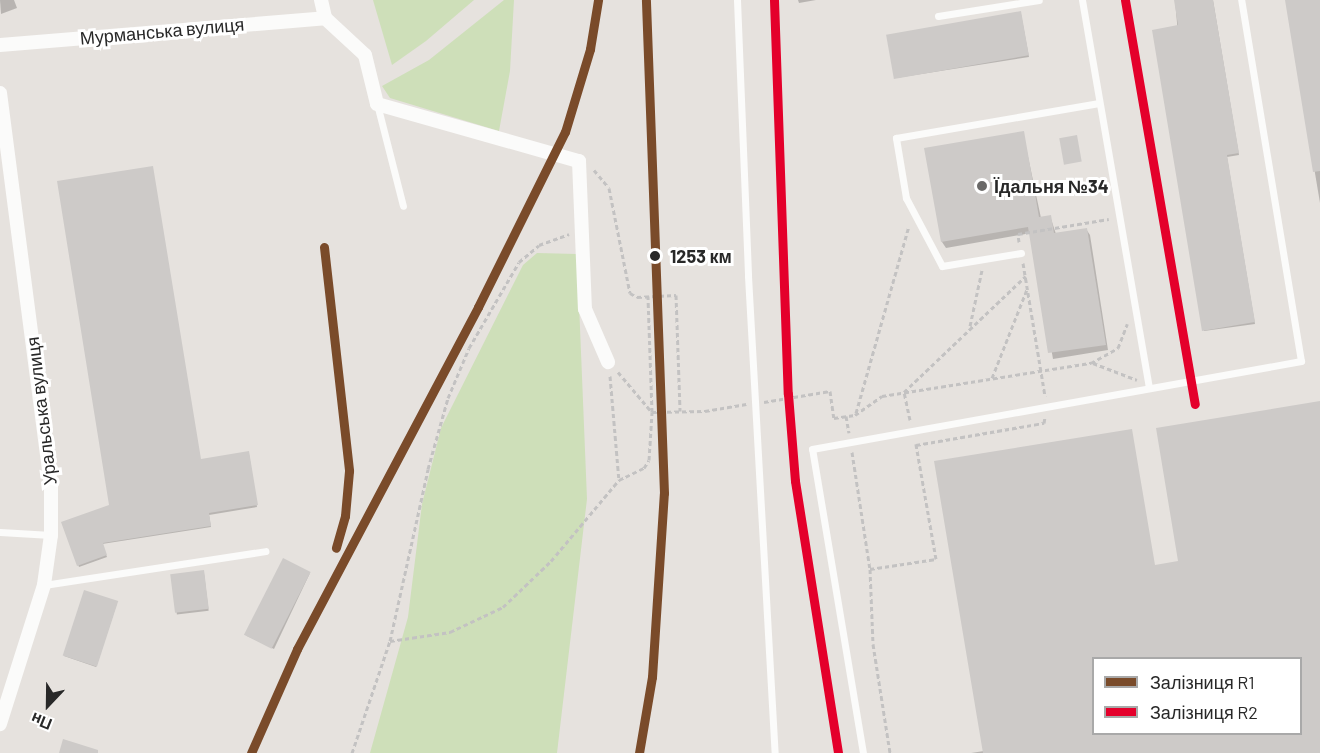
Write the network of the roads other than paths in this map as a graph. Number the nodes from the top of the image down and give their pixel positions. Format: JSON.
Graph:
{"nodes":[{"id":1,"x":321,"y":0,"type":"edge"},
{"id":2,"x":737,"y":0,"type":"edge"},
{"id":3,"x":1038,"y":0,"type":"edge"},
{"id":4,"x":1082,"y":0,"type":"edge"},
{"id":5,"x":1240,"y":0,"type":"edge"},
{"id":6,"x":989,"y":4,"type":"edge"},
{"id":7,"x":938,"y":16,"type":"dead end"},
{"id":8,"x":325,"y":18,"type":"junction"},
{"id":9,"x":0,"y":45,"type":"edge"},
{"id":10,"x":0,"y":93,"type":"edge"},
{"id":11,"x":1099,"y":103,"type":"junction"},
{"id":12,"x":377,"y":104,"type":"junction"},
{"id":13,"x":403,"y":206,"type":"dead end"},
{"id":14,"x":1021,"y":253,"type":"road end"},
{"id":15,"x":608,"y":362,"type":"road end"},
{"id":16,"x":1149,"y":387,"type":"junction"},
{"id":17,"x":0,"y":532,"type":"edge"},
{"id":18,"x":51,"y":536,"type":"junction"},
{"id":19,"x":265,"y":550,"type":"dead end"},
{"id":20,"x":44,"y":585,"type":"junction"},
{"id":21,"x":0,"y":724,"type":"edge"},
{"id":22,"x":775,"y":753,"type":"edge"},
{"id":23,"x":863,"y":753,"type":"edge"}],
"edges":[{"from":1,"to":8,"type":"street"},
{"from":2,"to":22,"type":"lane"},
{"from":3,"to":6,"type":"lane"},
{"from":4,"to":11,"type":"lane"},
{"from":5,"to":16,"type":"lane"},
{"from":6,"to":7,"type":"lane"},
{"from":8,"to":9,"type":"street","name":"Мурманська вулиця"},
{"from":8,"to":12,"type":"street"},
{"from":10,"to":18,"type":"street","name":"Уральська вулиця"},
{"from":11,"to":14,"type":"lane"},
{"from":11,"to":16,"type":"lane"},
{"from":12,"to":13,"type":"lane"},
{"from":12,"to":15,"type":"street"},
{"from":16,"to":23,"type":"lane"},
{"from":17,"to":18,"type":"lane"},
{"from":18,"to":20,"type":"street","name":"Уральська вулиця"},
{"from":19,"to":20,"type":"lane"},
{"from":20,"to":21,"type":"street","name":"Уральська вулиця"}]}
